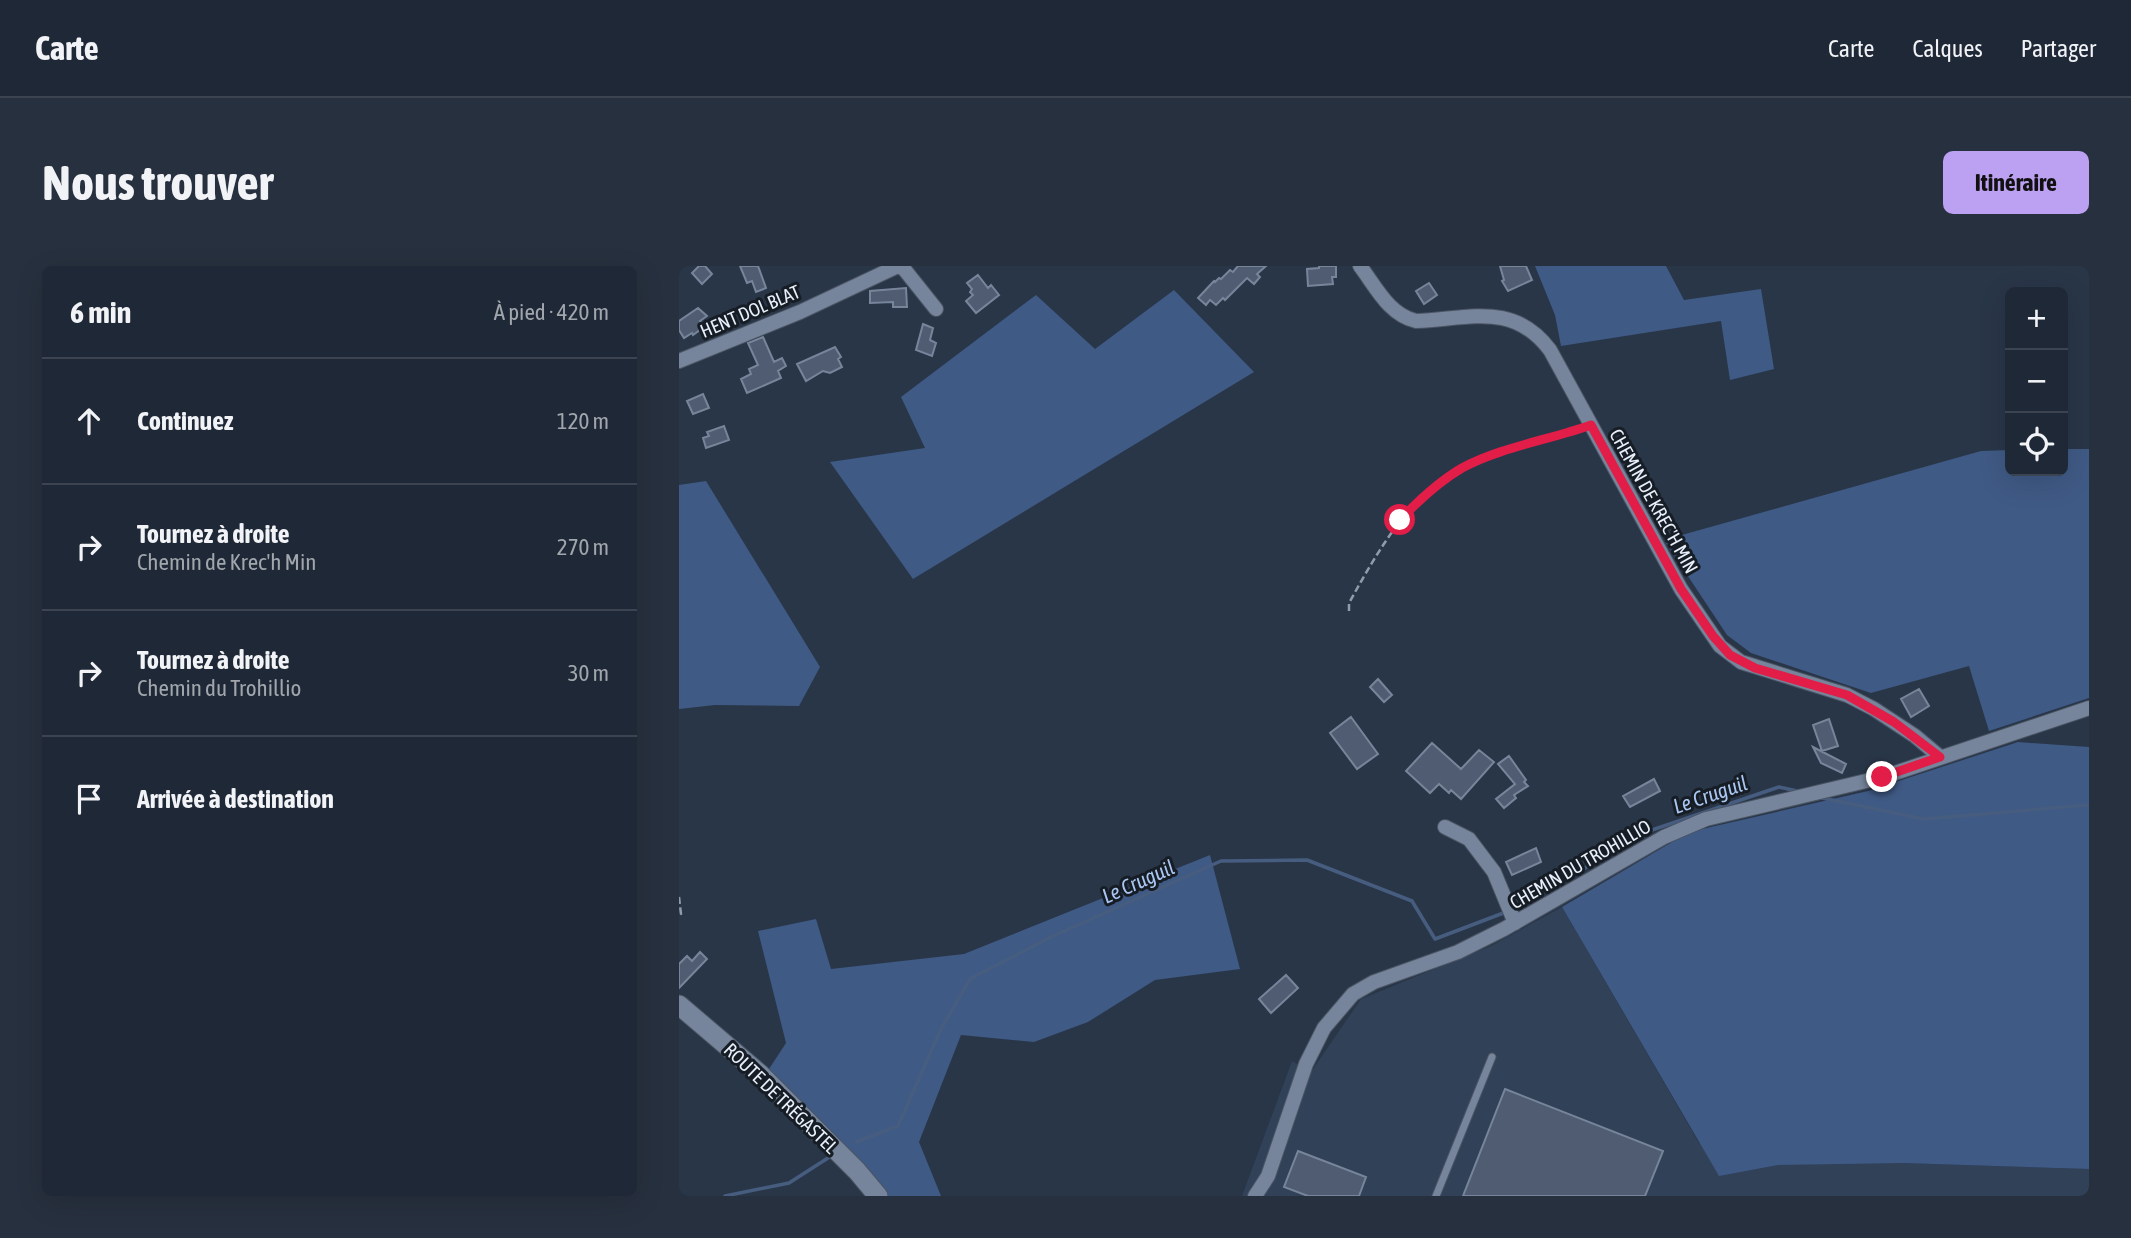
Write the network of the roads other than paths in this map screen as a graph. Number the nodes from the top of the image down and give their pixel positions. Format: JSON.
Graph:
{"nodes":[{"id":1,"x":1360,"y":266,"type":"edge"},
{"id":2,"x":936,"y":309,"type":"dead end"},
{"id":3,"x":679,"y":361,"type":"edge"},
{"id":4,"x":2089,"y":708,"type":"edge"},
{"id":5,"x":1940,"y":757,"type":"junction"},
{"id":6,"x":1445,"y":827,"type":"dead end"},
{"id":7,"x":1515,"y":923,"type":"junction"},
{"id":8,"x":679,"y":1006,"type":"edge"},
{"id":9,"x":1492,"y":1057,"type":"dead end"},
{"id":10,"x":878,"y":1196,"type":"edge"},
{"id":11,"x":1255,"y":1196,"type":"edge"},
{"id":12,"x":1436,"y":1196,"type":"edge"}],
"edges":[{"from":1,"to":5,"type":"street","name":"CHEMIN DE KREC'H MIN"},
{"from":2,"to":3,"type":"street","name":"HENT DOL BLAT"},
{"from":4,"to":5,"type":"street","name":"CHEMIN DU TROHILLIO"},
{"from":5,"to":7,"type":"street","name":"CHEMIN DU TROHILLIO"},
{"from":6,"to":7,"type":"street"},
{"from":7,"to":11,"type":"street","name":"CHEMIN DU TROHILLIO"},
{"from":8,"to":10,"type":"main road","name":"ROUTE DE TRÉGASTEL"},
{"from":9,"to":12,"type":"lane"}]}
